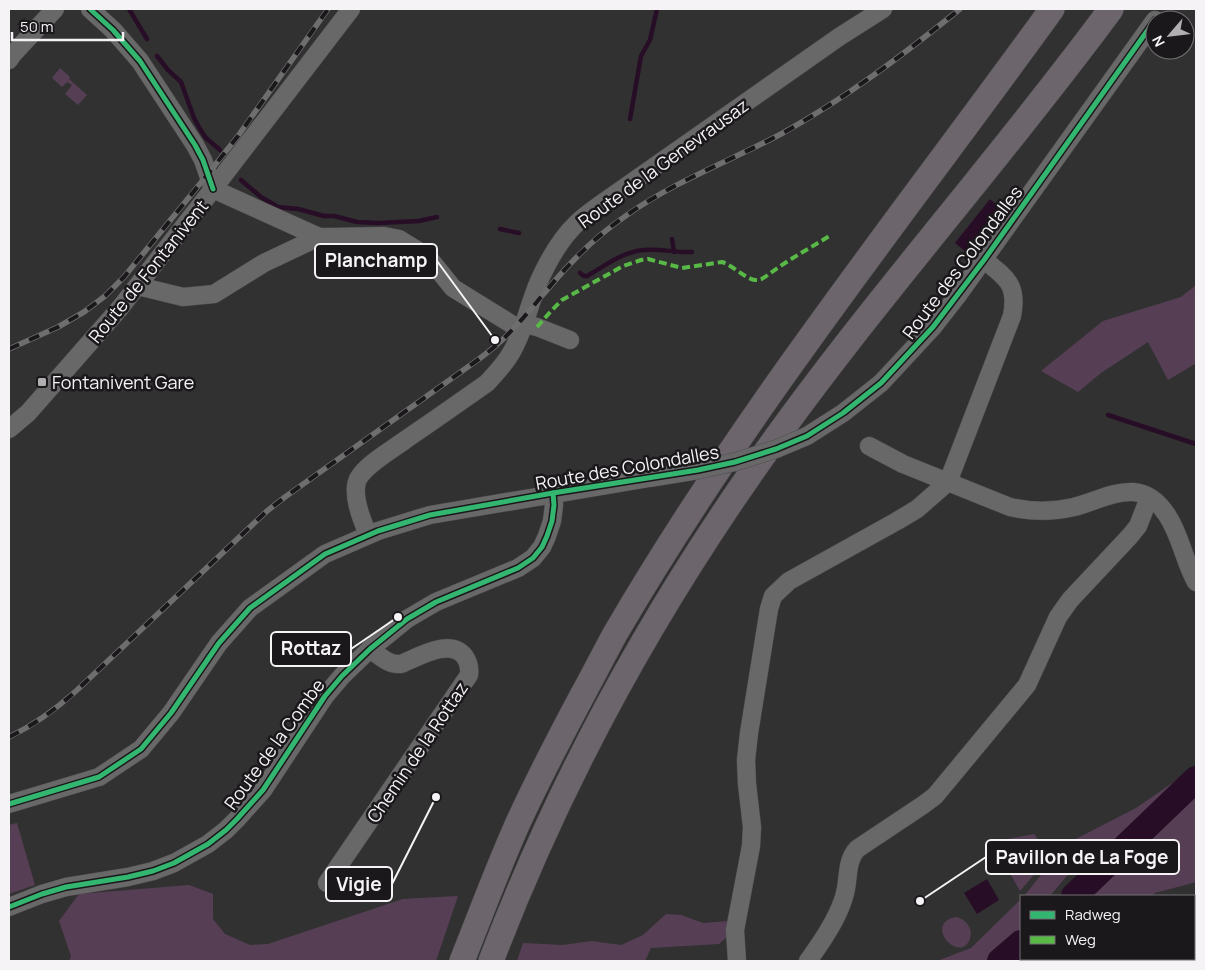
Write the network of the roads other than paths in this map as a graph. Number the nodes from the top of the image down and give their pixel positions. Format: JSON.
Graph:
{"nodes":[{"id":1,"x":55,"y":9,"type":"edge"},
{"id":2,"x":90,"y":9,"type":"edge"},
{"id":3,"x":350,"y":9,"type":"edge"},
{"id":4,"x":883,"y":9,"type":"edge"},
{"id":5,"x":1052,"y":9,"type":"edge"},
{"id":6,"x":1111,"y":9,"type":"edge"},
{"id":7,"x":1145,"y":34,"type":"edge"},
{"id":8,"x":9,"y":60,"type":"edge"},
{"id":9,"x":213,"y":189,"type":"junction"},
{"id":10,"x":319,"y":236,"type":"junction"},
{"id":11,"x":984,"y":260,"type":"junction"},
{"id":12,"x":138,"y":286,"type":"junction"},
{"id":13,"x":523,"y":327,"type":"junction"},
{"id":14,"x":570,"y":340,"type":"dead end"},
{"id":15,"x":9,"y":429,"type":"edge"},
{"id":16,"x":869,"y":446,"type":"dead end"},
{"id":17,"x":948,"y":482,"type":"junction"},
{"id":18,"x":553,"y":494,"type":"junction"},
{"id":19,"x":1149,"y":498,"type":"junction"},
{"id":20,"x":368,"y":535,"type":"junction"},
{"id":21,"x":1196,"y":582,"type":"edge"},
{"id":22,"x":370,"y":649,"type":"junction"},
{"id":23,"x":9,"y":804,"type":"edge"},
{"id":24,"x":327,"y":883,"type":"dead end"},
{"id":25,"x":9,"y":907,"type":"edge"},
{"id":26,"x":462,"y":961,"type":"edge"},
{"id":27,"x":491,"y":961,"type":"edge"},
{"id":28,"x":737,"y":961,"type":"edge"},
{"id":29,"x":808,"y":961,"type":"edge"}],
"edges":[{"from":1,"to":8,"type":"street"},
{"from":2,"to":9,"type":"street"},
{"from":3,"to":9,"type":"street","name":"Route de Fontanivent"},
{"from":4,"to":13,"type":"street","name":"Route de la Genevrausaz"},
{"from":5,"to":26,"type":"highway"},
{"from":6,"to":27,"type":"highway"},
{"from":7,"to":11,"type":"street","name":"Route des Colondalles"},
{"from":9,"to":10,"type":"street"},
{"from":9,"to":12,"type":"street","name":"Route de Fontanivent"},
{"from":10,"to":12,"type":"street"},
{"from":10,"to":13,"type":"street"},
{"from":11,"to":17,"type":"street"},
{"from":11,"to":18,"type":"street","name":"Route des Colondalles","bridge":true},
{"from":12,"to":15,"type":"street","name":"Route de Fontanivent"},
{"from":13,"to":14,"type":"street"},
{"from":13,"to":20,"type":"street","name":"Route de la Genevrausaz"},
{"from":16,"to":17,"type":"street"},
{"from":17,"to":19,"type":"street"},
{"from":17,"to":28,"type":"street"},
{"from":18,"to":20,"type":"street","name":"Route des Colondalles"},
{"from":18,"to":22,"type":"street","name":"Route de la Combe"},
{"from":19,"to":21,"type":"street"},
{"from":19,"to":29,"type":"street"},
{"from":20,"to":23,"type":"street","name":"Route des Colondalles"},
{"from":22,"to":24,"type":"street","name":"Chemin de la Rottaz"},
{"from":22,"to":25,"type":"street","name":"Route de la Combe"}]}
